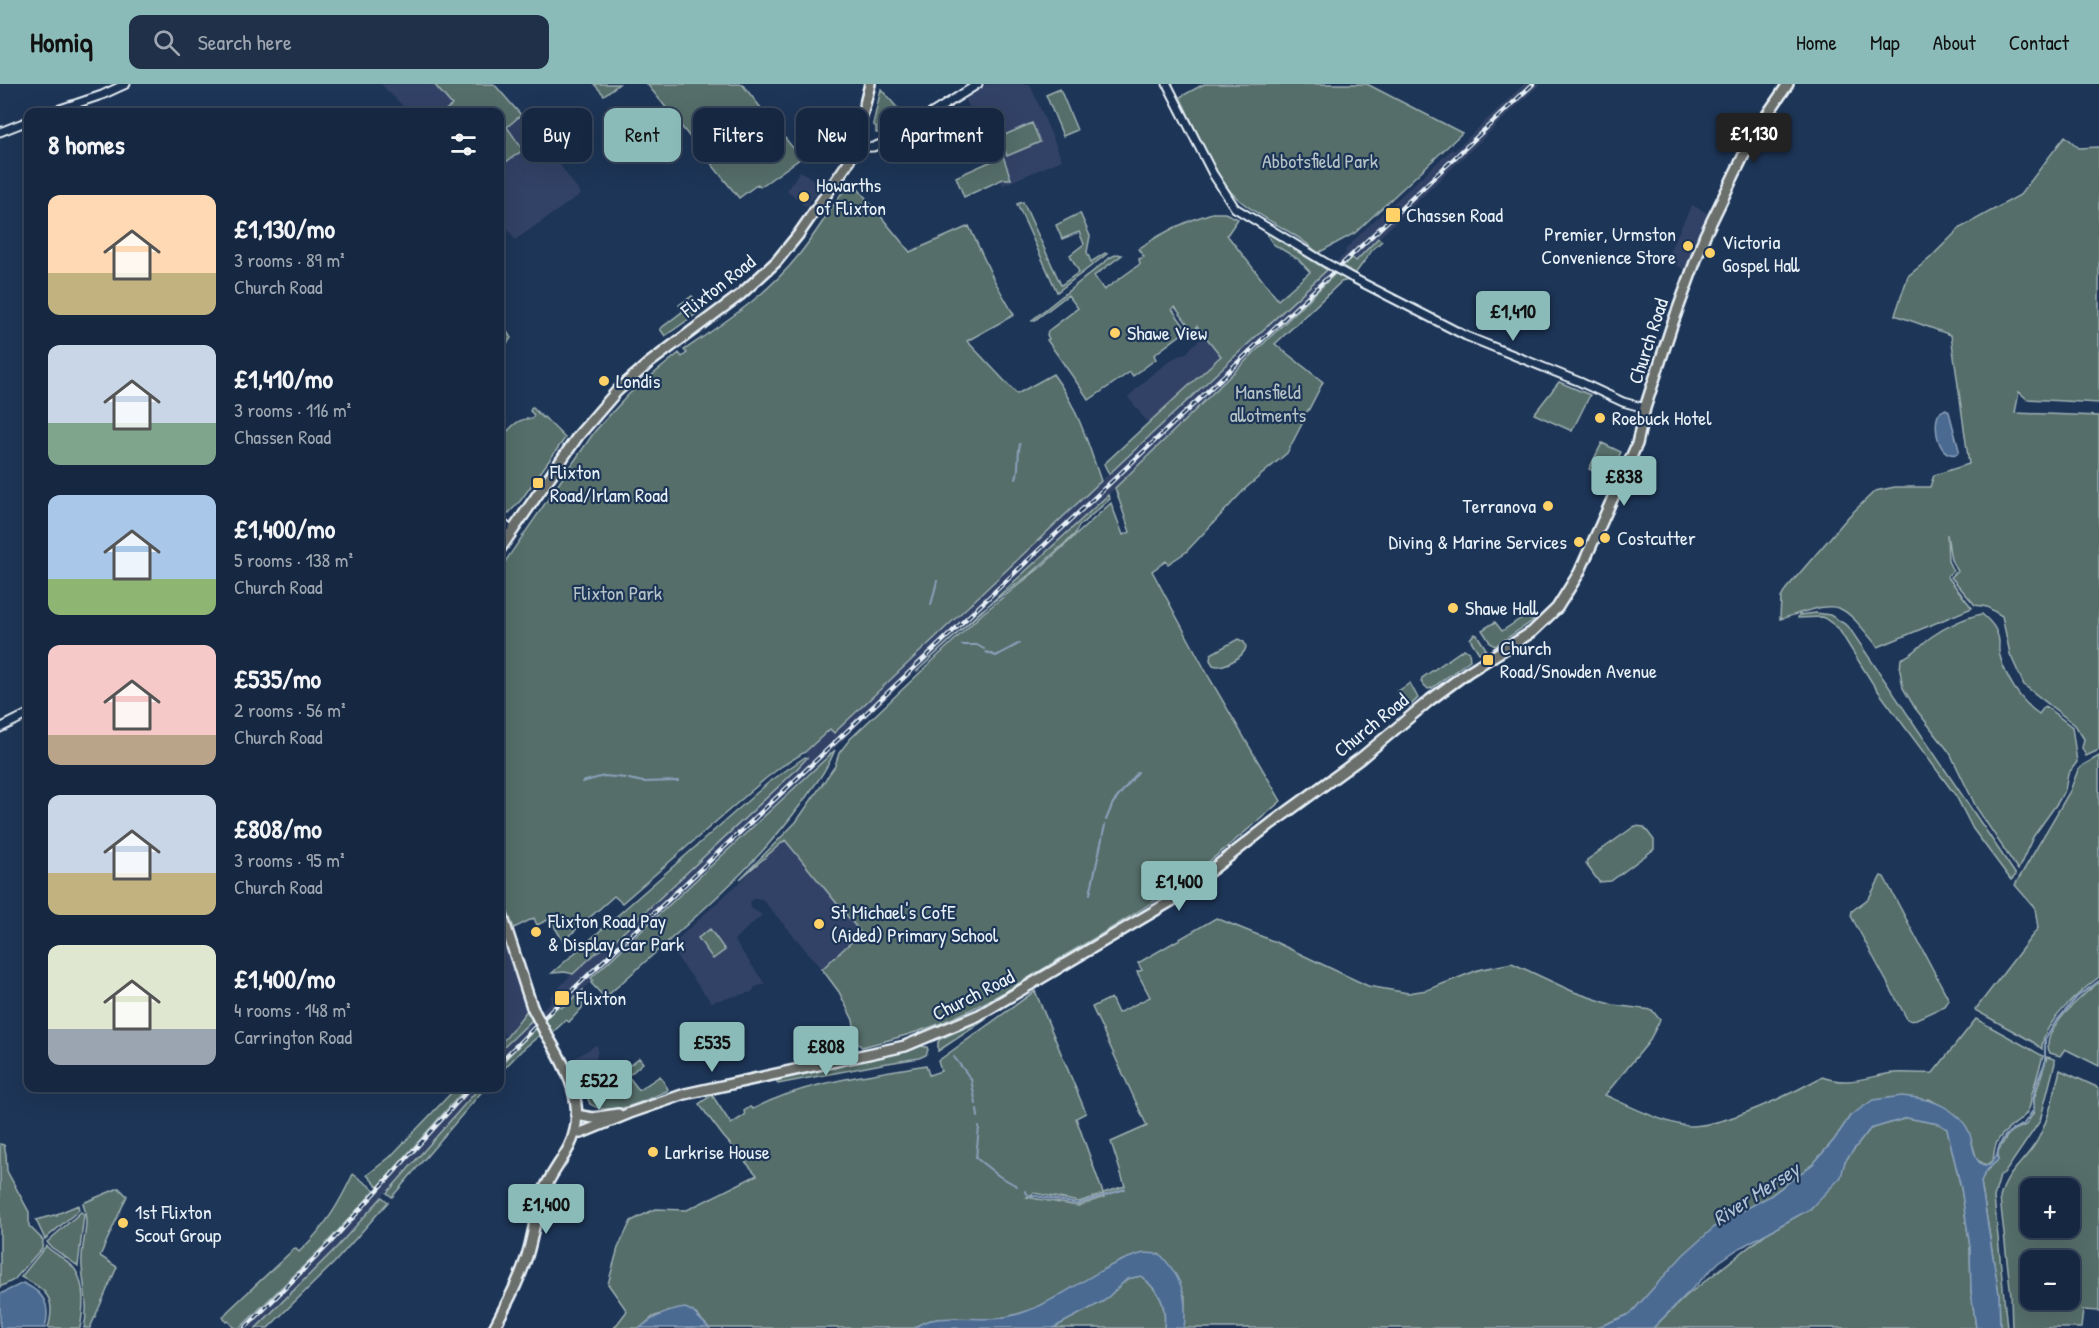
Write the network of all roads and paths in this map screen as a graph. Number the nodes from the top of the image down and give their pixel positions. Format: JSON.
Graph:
{"nodes":[{"id":1,"x":126,"y":84,"type":"edge"},
{"id":2,"x":870,"y":84,"type":"edge"},
{"id":3,"x":978,"y":84,"type":"edge"},
{"id":4,"x":1167,"y":84,"type":"edge"},
{"id":5,"x":1788,"y":84,"type":"edge"},
{"id":6,"x":63,"y":108,"type":"edge"},
{"id":7,"x":864,"y":108,"type":"edge"},
{"id":8,"x":24,"y":123,"type":"edge"},
{"id":9,"x":0,"y":132,"type":"edge"},
{"id":10,"x":868,"y":147,"type":"edge"},
{"id":11,"x":847,"y":162,"type":"edge"},
{"id":12,"x":1646,"y":408,"type":"junction"},
{"id":13,"x":504,"y":524,"type":"edge"},
{"id":14,"x":512,"y":531,"type":"junction"},
{"id":15,"x":504,"y":543,"type":"edge"},
{"id":16,"x":24,"y":716,"type":"edge"},
{"id":17,"x":0,"y":728,"type":"edge"},
{"id":18,"x":504,"y":921,"type":"edge"},
{"id":19,"x":630,"y":1113,"type":"junction"},
{"id":20,"x":576,"y":1115,"type":"junction"},
{"id":21,"x":574,"y":1133,"type":"junction"},
{"id":22,"x":494,"y":1328,"type":"edge"}],
"edges":[{"from":1,"to":6,"type":"street"},
{"from":2,"to":7,"type":"main road","name":"Flixton Road"},
{"from":3,"to":10,"type":"street"},
{"from":4,"to":12,"type":"street","bridge":true},
{"from":5,"to":12,"type":"main road","name":"Church Road"},
{"from":8,"to":9,"type":"street"},
{"from":11,"to":14,"type":"main road","name":"Flixton Road"},
{"from":12,"to":19,"type":"main road","name":"Church Road"},
{"from":13,"to":14,"type":"street"},
{"from":14,"to":15,"type":"main road","name":"Flixton Road"},
{"from":16,"to":17,"type":"street"},
{"from":18,"to":20,"type":"main road","bridge":true},
{"from":19,"to":20,"type":"main road"},
{"from":19,"to":21,"type":"main road"},
{"from":20,"to":21,"type":"main road"},
{"from":21,"to":22,"type":"main road"}]}
